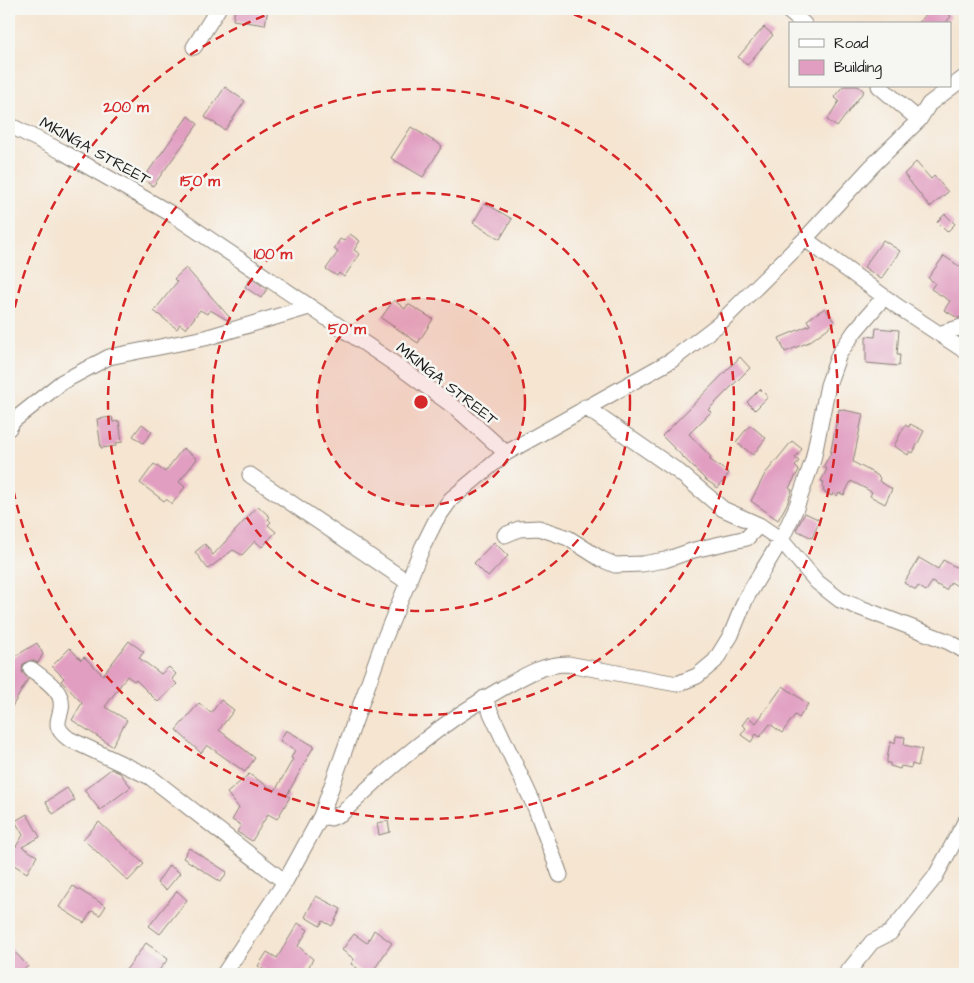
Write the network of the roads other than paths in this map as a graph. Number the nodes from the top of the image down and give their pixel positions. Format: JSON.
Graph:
{"nodes":[{"id":1,"x":218,"y":9,"type":"edge"},
{"id":2,"x":786,"y":9,"type":"edge"},
{"id":3,"x":802,"y":22,"type":"edge"},
{"id":4,"x":194,"y":47,"type":"dead end"},
{"id":5,"x":965,"y":77,"type":"edge"},
{"id":6,"x":952,"y":87,"type":"edge"},
{"id":7,"x":881,"y":88,"type":"edge"},
{"id":8,"x":950,"y":88,"type":"edge"},
{"id":9,"x":919,"y":120,"type":"junction"},
{"id":10,"x":9,"y":124,"type":"edge"},
{"id":11,"x":805,"y":239,"type":"junction"},
{"id":12,"x":884,"y":297,"type":"junction"},
{"id":13,"x":309,"y":307,"type":"junction"},
{"id":14,"x":965,"y":326,"type":"edge"},
{"id":15,"x":942,"y":333,"type":"junction"},
{"id":16,"x":965,"y":350,"type":"edge"},
{"id":17,"x":585,"y":407,"type":"junction"},
{"id":18,"x":9,"y":428,"type":"edge"},
{"id":19,"x":506,"y":453,"type":"junction"},
{"id":20,"x":250,"y":475,"type":"dead end"},
{"id":21,"x":758,"y":525,"type":"junction"},
{"id":22,"x":505,"y":535,"type":"dead end"},
{"id":23,"x":781,"y":540,"type":"junction"},
{"id":24,"x":409,"y":583,"type":"junction"},
{"id":25,"x":965,"y":651,"type":"edge"},
{"id":26,"x":31,"y":669,"type":"dead end"},
{"id":27,"x":484,"y":698,"type":"junction"},
{"id":28,"x":320,"y":816,"type":"junction"},
{"id":29,"x":965,"y":822,"type":"edge"},
{"id":30,"x":560,"y":875,"type":"dead end"},
{"id":31,"x":285,"y":882,"type":"junction"},
{"id":32,"x":230,"y":972,"type":"edge"},
{"id":33,"x":846,"y":974,"type":"edge"}],
"edges":[{"from":1,"to":4,"type":"street"},
{"from":2,"to":3,"type":"street"},
{"from":5,"to":6,"type":"street"},
{"from":7,"to":9,"type":"street"},
{"from":8,"to":9,"type":"street"},
{"from":9,"to":11,"type":"street"},
{"from":10,"to":13,"type":"street","name":"MKINGA STREET"},
{"from":11,"to":12,"type":"street"},
{"from":11,"to":17,"type":"street"},
{"from":12,"to":15,"type":"street"},
{"from":12,"to":23,"type":"street"},
{"from":13,"to":18,"type":"street"},
{"from":13,"to":19,"type":"street","name":"MKINGA STREET"},
{"from":14,"to":15,"type":"street"},
{"from":15,"to":16,"type":"street"},
{"from":17,"to":19,"type":"street"},
{"from":17,"to":21,"type":"street"},
{"from":19,"to":24,"type":"street"},
{"from":20,"to":24,"type":"street"},
{"from":21,"to":22,"type":"street"},
{"from":21,"to":23,"type":"street"},
{"from":23,"to":25,"type":"street"},
{"from":23,"to":27,"type":"street"},
{"from":24,"to":28,"type":"street"},
{"from":26,"to":31,"type":"street"},
{"from":27,"to":28,"type":"street"},
{"from":27,"to":30,"type":"street"},
{"from":28,"to":31,"type":"street"},
{"from":29,"to":33,"type":"street"},
{"from":31,"to":32,"type":"street"}]}
